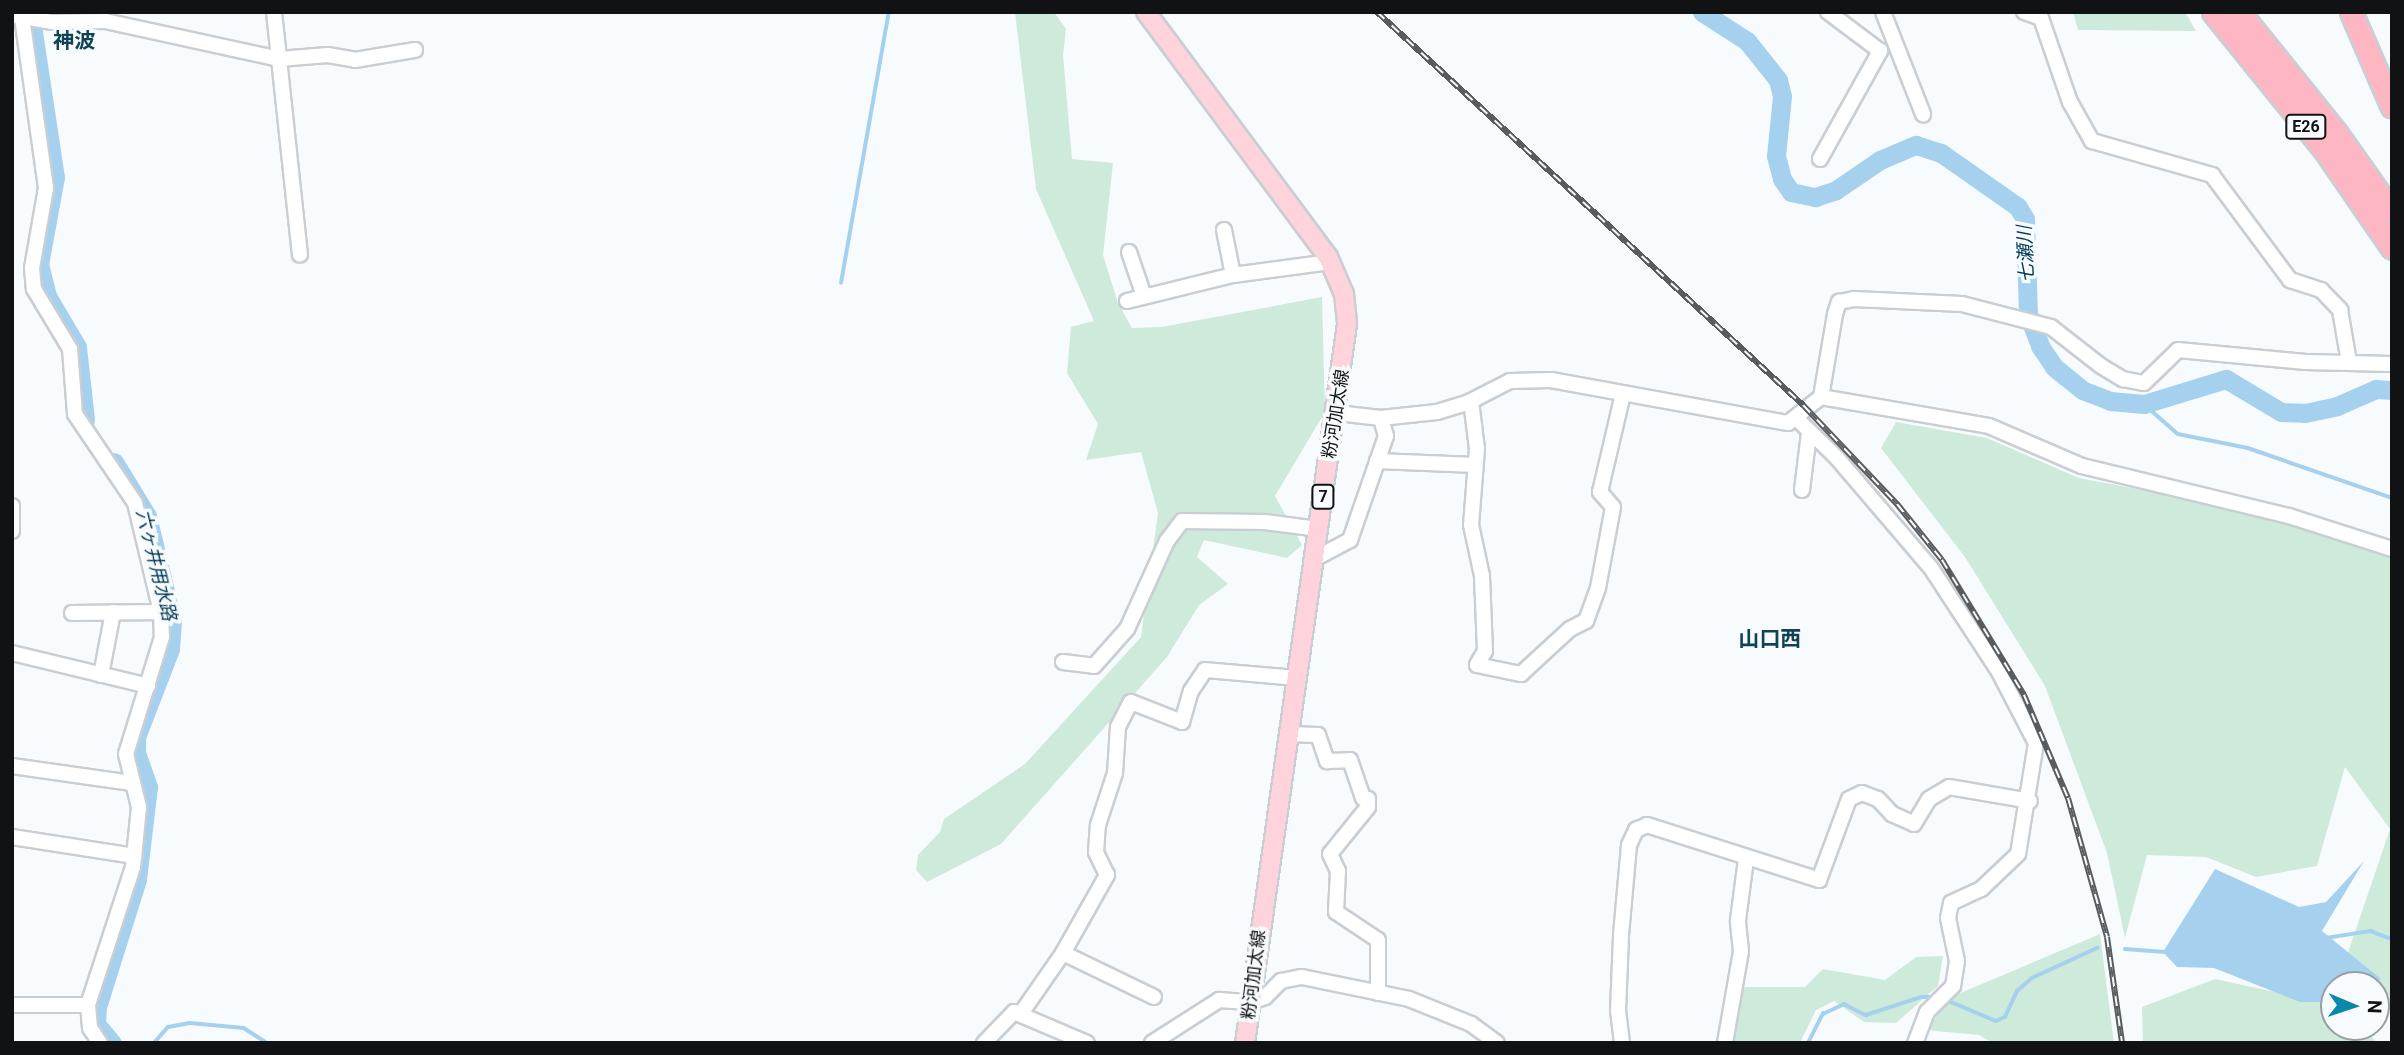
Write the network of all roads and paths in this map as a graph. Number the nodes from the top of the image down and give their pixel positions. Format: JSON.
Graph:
{"nodes":[{"id":1,"x":274,"y":12,"type":"edge"},
{"id":2,"x":1146,"y":12,"type":"edge"},
{"id":3,"x":1828,"y":12,"type":"edge"},
{"id":4,"x":1883,"y":12,"type":"edge"},
{"id":5,"x":2024,"y":12,"type":"edge"},
{"id":6,"x":2213,"y":12,"type":"edge"},
{"id":7,"x":2239,"y":12,"type":"edge"},
{"id":8,"x":2355,"y":14,"type":"edge"},
{"id":9,"x":24,"y":17,"type":"edge"},
{"id":10,"x":106,"y":17,"type":"edge"},
{"id":11,"x":415,"y":50,"type":"dead end"},
{"id":12,"x":279,"y":59,"type":"junction"},
{"id":13,"x":2392,"y":82,"type":"edge"},
{"id":14,"x":2392,"y":107,"type":"edge"},
{"id":15,"x":1923,"y":114,"type":"dead end"},
{"id":16,"x":1820,"y":159,"type":"dead end"},
{"id":17,"x":2392,"y":212,"type":"edge"},
{"id":18,"x":1223,"y":230,"type":"dead end"},
{"id":19,"x":2392,"y":247,"type":"edge"},
{"id":20,"x":1129,"y":252,"type":"dead end"},
{"id":21,"x":300,"y":256,"type":"dead end"},
{"id":22,"x":1331,"y":262,"type":"junction"},
{"id":23,"x":1233,"y":275,"type":"junction"},
{"id":24,"x":1144,"y":296,"type":"junction"},
{"id":25,"x":1127,"y":301,"type":"dead end"},
{"id":26,"x":2348,"y":362,"type":"junction"},
{"id":27,"x":2392,"y":364,"type":"edge"},
{"id":28,"x":1623,"y":394,"type":"junction"},
{"id":29,"x":1821,"y":397,"type":"junction"},
{"id":30,"x":1471,"y":401,"type":"junction"},
{"id":31,"x":1336,"y":413,"type":"junction"},
{"id":32,"x":1381,"y":418,"type":"junction"},
{"id":33,"x":1797,"y":419,"type":"junction"},
{"id":34,"x":1809,"y":433,"type":"junction"},
{"id":35,"x":1377,"y":461,"type":"junction"},
{"id":36,"x":1475,"y":465,"type":"junction"},
{"id":37,"x":1802,"y":491,"type":"dead end"},
{"id":38,"x":12,"y":506,"type":"edge"},
{"id":39,"x":1318,"y":529,"type":"junction"},
{"id":40,"x":12,"y":531,"type":"edge"},
{"id":41,"x":2392,"y":549,"type":"edge"},
{"id":42,"x":1314,"y":559,"type":"junction"},
{"id":43,"x":161,"y":611,"type":"junction"},
{"id":44,"x":113,"y":612,"type":"junction"},
{"id":45,"x":72,"y":613,"type":"dead end"},
{"id":46,"x":12,"y":653,"type":"edge"},
{"id":47,"x":1063,"y":662,"type":"dead end"},
{"id":48,"x":101,"y":675,"type":"junction"},
{"id":49,"x":1296,"y":677,"type":"junction"},
{"id":50,"x":148,"y":686,"type":"junction"},
{"id":51,"x":1287,"y":734,"type":"junction"},
{"id":52,"x":12,"y":766,"type":"edge"},
{"id":53,"x":132,"y":783,"type":"junction"},
{"id":54,"x":2030,"y":801,"type":"junction"},
{"id":55,"x":12,"y":837,"type":"edge"},
{"id":56,"x":135,"y":856,"type":"junction"},
{"id":57,"x":1746,"y":859,"type":"junction"},
{"id":58,"x":1063,"y":953,"type":"junction"},
{"id":59,"x":1378,"y":993,"type":"junction"},
{"id":60,"x":1154,"y":997,"type":"dead end"},
{"id":61,"x":1250,"y":1002,"type":"junction"},
{"id":62,"x":12,"y":1005,"type":"edge"},
{"id":63,"x":88,"y":1006,"type":"junction"},
{"id":64,"x":1022,"y":1013,"type":"junction"},
{"id":65,"x":100,"y":1043,"type":"edge"},
{"id":66,"x":984,"y":1043,"type":"edge"},
{"id":67,"x":1087,"y":1043,"type":"edge"},
{"id":68,"x":1152,"y":1043,"type":"edge"},
{"id":69,"x":1245,"y":1043,"type":"edge"},
{"id":70,"x":1497,"y":1043,"type":"edge"},
{"id":71,"x":1622,"y":1043,"type":"edge"},
{"id":72,"x":1725,"y":1043,"type":"edge"},
{"id":73,"x":1914,"y":1043,"type":"edge"}],
"edges":[{"from":1,"to":12,"type":"street"},
{"from":2,"to":22,"type":"main road","name":"粉河加太線","number":"7"},
{"from":3,"to":16,"type":"street"},
{"from":4,"to":15,"type":"street"},
{"from":5,"to":26,"type":"street"},
{"from":6,"to":19,"type":"highway","number":"E26"},
{"from":7,"to":17,"type":"highway","number":"E26"},
{"from":8,"to":13,"type":"highway"},
{"from":8,"to":14,"type":"highway"},
{"from":9,"to":10,"type":"street"},
{"from":9,"to":43,"type":"street"},
{"from":10,"to":12,"type":"street"},
{"from":11,"to":12,"type":"street"},
{"from":12,"to":21,"type":"street"},
{"from":18,"to":23,"type":"street"},
{"from":20,"to":24,"type":"street"},
{"from":22,"to":23,"type":"street"},
{"from":22,"to":31,"type":"main road","name":"粉河加太線","number":"7"},
{"from":23,"to":24,"type":"street"},
{"from":24,"to":25,"type":"street"},
{"from":26,"to":27,"type":"street"},
{"from":26,"to":29,"type":"street"},
{"from":28,"to":30,"type":"street"},
{"from":28,"to":33,"type":"street"},
{"from":28,"to":36,"type":"street"},
{"from":29,"to":33,"type":"street"},
{"from":29,"to":41,"type":"street"},
{"from":30,"to":32,"type":"street"},
{"from":30,"to":36,"type":"street"},
{"from":31,"to":32,"type":"street"},
{"from":31,"to":39,"type":"main road","name":"粉河加太線","number":"7"},
{"from":32,"to":35,"type":"street"},
{"from":33,"to":34,"type":"street"},
{"from":34,"to":37,"type":"street"},
{"from":34,"to":54,"type":"street"},
{"from":35,"to":36,"type":"street"},
{"from":35,"to":42,"type":"street"},
{"from":38,"to":40,"type":"street"},
{"from":39,"to":42,"type":"main road","name":"粉河加太線","number":"7"},
{"from":39,"to":47,"type":"street"},
{"from":42,"to":49,"type":"main road","name":"粉河加太線","number":"7"},
{"from":43,"to":44,"type":"street"},
{"from":43,"to":50,"type":"street"},
{"from":44,"to":45,"type":"street"},
{"from":44,"to":48,"type":"street"},
{"from":46,"to":48,"type":"street"},
{"from":48,"to":50,"type":"street"},
{"from":49,"to":51,"type":"main road","name":"粉河加太線","number":"7"},
{"from":49,"to":58,"type":"street"},
{"from":50,"to":53,"type":"street"},
{"from":51,"to":59,"type":"street"},
{"from":51,"to":61,"type":"main road","name":"粉河加太線","number":"7"},
{"from":52,"to":53,"type":"street"},
{"from":53,"to":56,"type":"street"},
{"from":54,"to":57,"type":"street"},
{"from":54,"to":73,"type":"street"},
{"from":55,"to":56,"type":"street"},
{"from":56,"to":63,"type":"street"},
{"from":57,"to":71,"type":"street"},
{"from":57,"to":72,"type":"street"},
{"from":58,"to":60,"type":"street"},
{"from":58,"to":64,"type":"street"},
{"from":59,"to":61,"type":"street"},
{"from":59,"to":70,"type":"street"},
{"from":61,"to":68,"type":"street"},
{"from":61,"to":69,"type":"main road","name":"粉河加太線","number":"7"},
{"from":62,"to":63,"type":"street"},
{"from":63,"to":65,"type":"street"},
{"from":64,"to":66,"type":"street"},
{"from":64,"to":67,"type":"street"}]}
